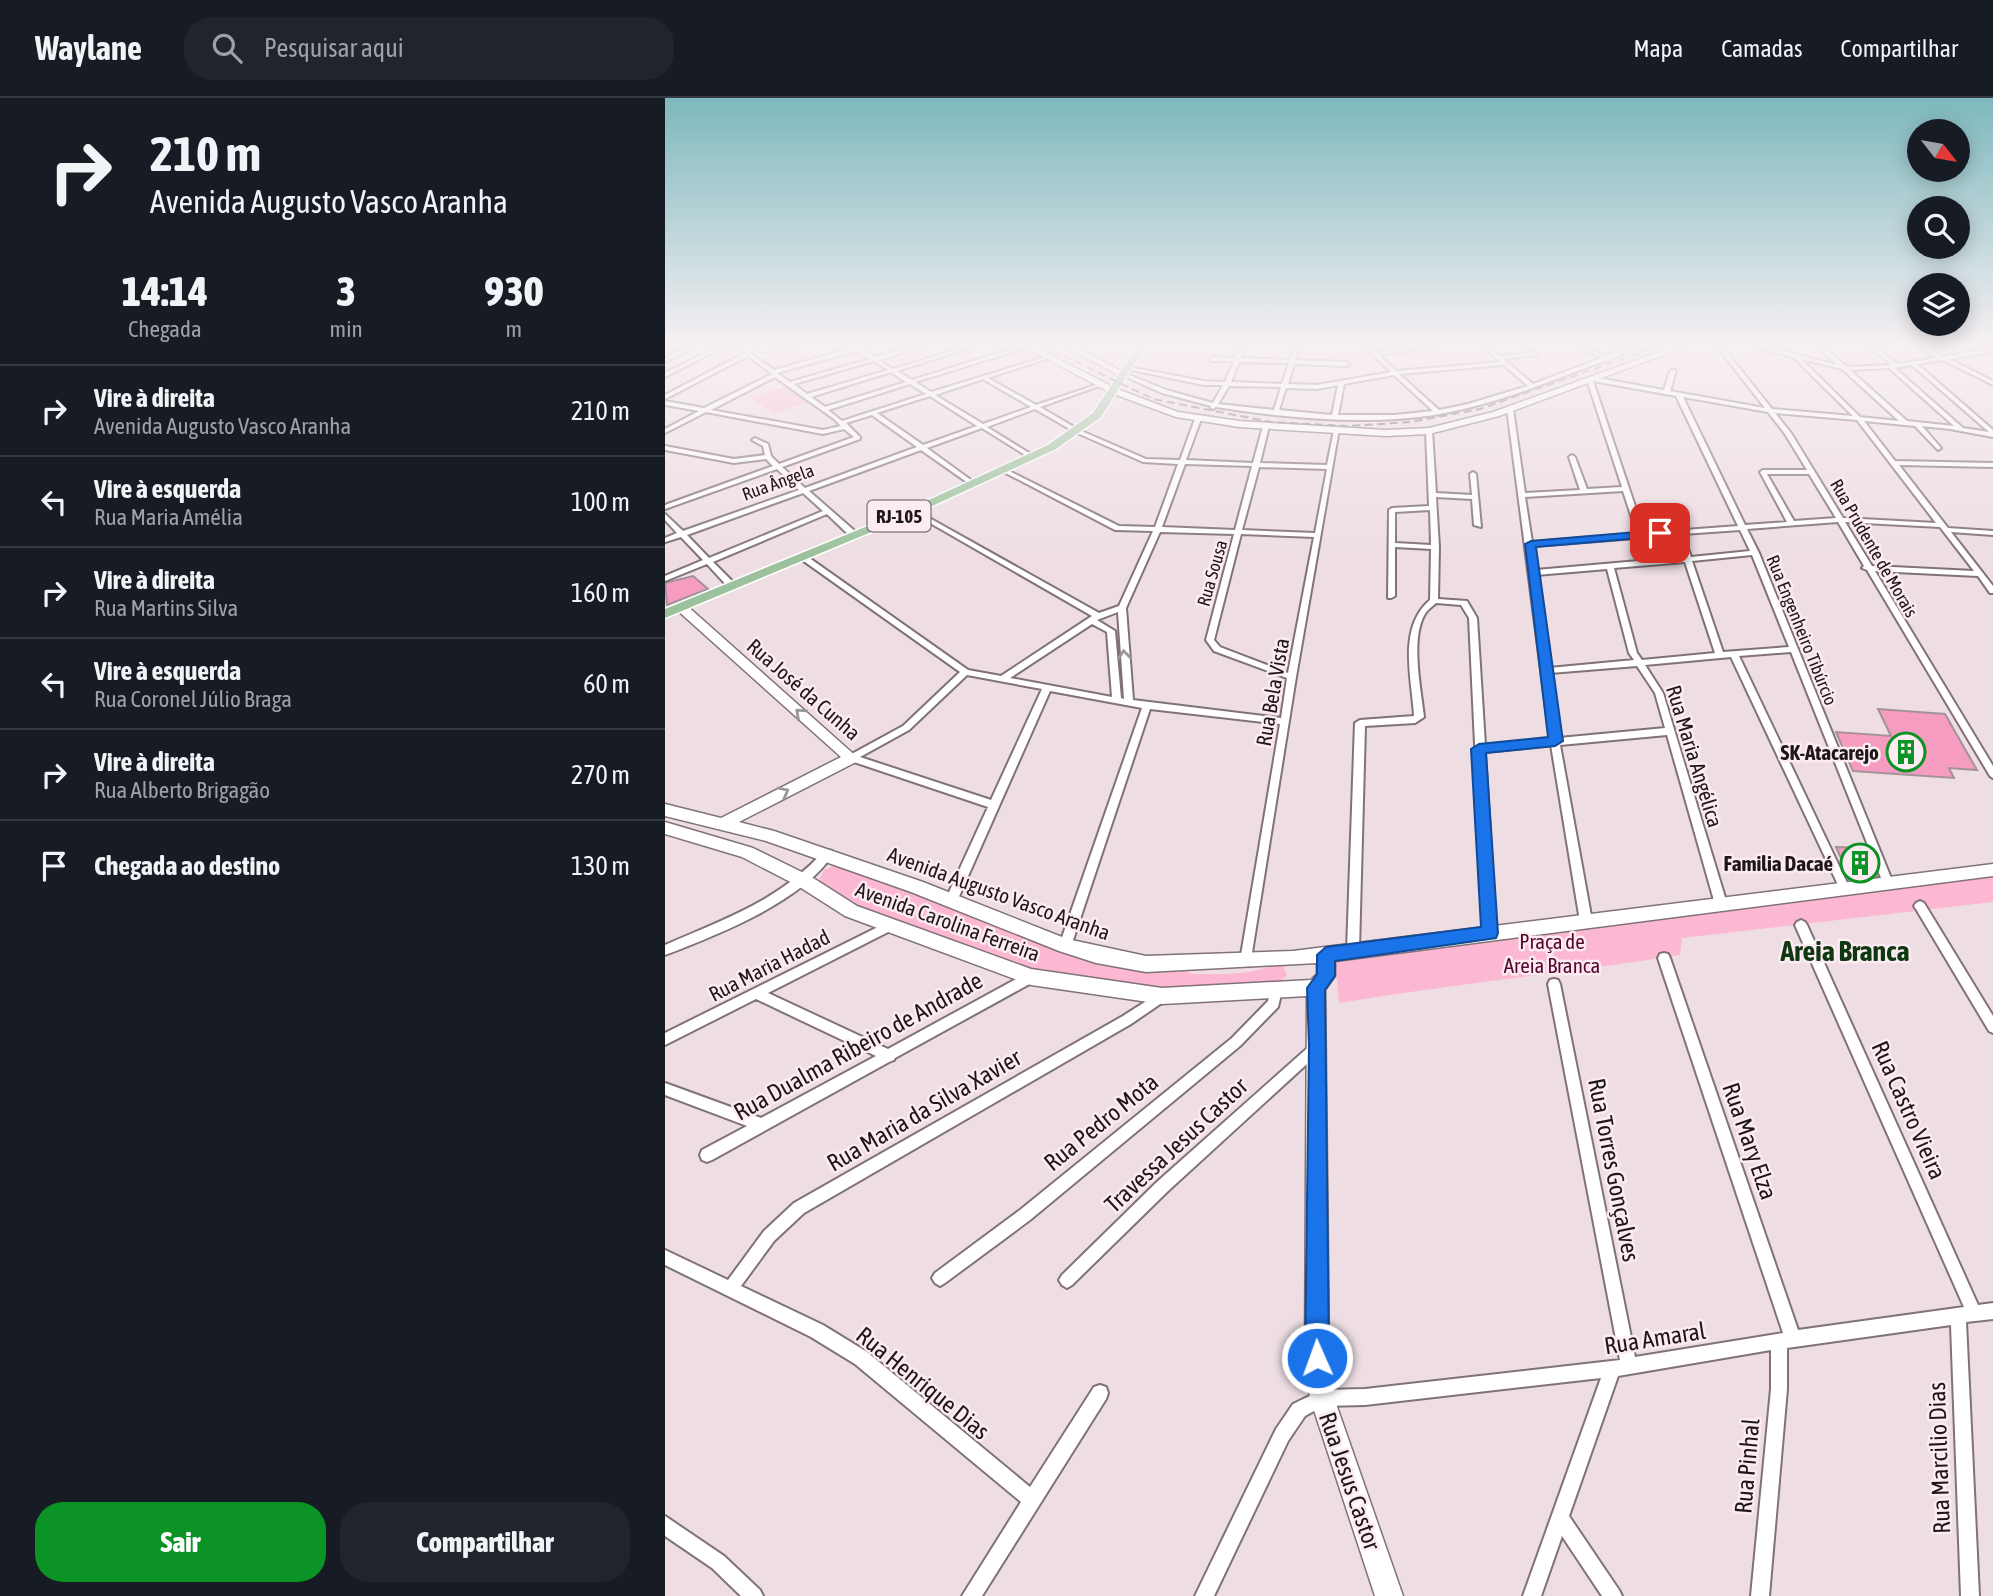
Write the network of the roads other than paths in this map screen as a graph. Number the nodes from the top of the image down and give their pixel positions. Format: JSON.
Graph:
{"nodes":[{"id":1,"x":696,"y":415,"type":"edge"},
{"id":2,"x":731,"y":415,"type":"edge"},
{"id":3,"x":831,"y":415,"type":"edge"},
{"id":4,"x":868,"y":415,"type":"edge"},
{"id":5,"x":876,"y":415,"type":"edge"},
{"id":6,"x":964,"y":415,"type":"edge"},
{"id":7,"x":1013,"y":415,"type":"edge"},
{"id":8,"x":1049,"y":415,"type":"edge"},
{"id":9,"x":1097,"y":415,"type":"edge"},
{"id":10,"x":1182,"y":415,"type":"edge"},
{"id":11,"x":1335,"y":415,"type":"edge"},
{"id":12,"x":1412,"y":415,"type":"edge"},
{"id":13,"x":1488,"y":415,"type":"edge"},
{"id":14,"x":1511,"y":415,"type":"edge"},
{"id":15,"x":1602,"y":415,"type":"edge"},
{"id":16,"x":1688,"y":415,"type":"edge"},
{"id":17,"x":1775,"y":415,"type":"edge"},
{"id":18,"x":1807,"y":415,"type":"edge"},
{"id":19,"x":1855,"y":415,"type":"edge"},
{"id":20,"x":1896,"y":415,"type":"edge"},
{"id":21,"x":1946,"y":415,"type":"edge"},
{"id":22,"x":1971,"y":415,"type":"edge"},
{"id":23,"x":1198,"y":419,"type":"junction"},
{"id":24,"x":1861,"y":421,"type":"junction"},
{"id":25,"x":1906,"y":424,"type":"junction"},
{"id":26,"x":843,"y":425,"type":"junction"},
{"id":27,"x":1266,"y":425,"type":"junction"},
{"id":28,"x":1918,"y":425,"type":"junction"},
{"id":29,"x":982,"y":426,"type":"junction"},
{"id":30,"x":1961,"y":429,"type":"junction"},
{"id":31,"x":1337,"y":430,"type":"junction"},
{"id":32,"x":665,"y":431,"type":"edge"},
{"id":33,"x":1077,"y":431,"type":"junction"},
{"id":34,"x":1429,"y":431,"type":"junction"},
{"id":35,"x":1993,"y":434,"type":"edge"},
{"id":36,"x":755,"y":440,"type":"dead end"},
{"id":37,"x":922,"y":447,"type":"junction"},
{"id":38,"x":665,"y":448,"type":"edge"},
{"id":39,"x":1938,"y":448,"type":"dead end"},
{"id":40,"x":768,"y":457,"type":"junction"},
{"id":41,"x":1032,"y":457,"type":"junction"},
{"id":42,"x":1572,"y":457,"type":"dead end"},
{"id":43,"x":1893,"y":463,"type":"junction"},
{"id":44,"x":1182,"y":464,"type":"junction"},
{"id":45,"x":1993,"y":465,"type":"edge"},
{"id":46,"x":1256,"y":466,"type":"junction"},
{"id":47,"x":778,"y":467,"type":"junction"},
{"id":48,"x":1330,"y":467,"type":"junction"},
{"id":49,"x":1003,"y":470,"type":"junction"},
{"id":50,"x":1811,"y":472,"type":"junction"},
{"id":51,"x":1473,"y":474,"type":"dead end"},
{"id":52,"x":973,"y":484,"type":"junction"},
{"id":53,"x":1626,"y":489,"type":"junction"},
{"id":54,"x":803,"y":490,"type":"junction"},
{"id":55,"x":1584,"y":491,"type":"junction"},
{"id":56,"x":1433,"y":495,"type":"junction"},
{"id":57,"x":1523,"y":495,"type":"junction"},
{"id":58,"x":1476,"y":497,"type":"junction"},
{"id":59,"x":665,"y":507,"type":"edge"},
{"id":60,"x":1433,"y":508,"type":"junction"},
{"id":61,"x":913,"y":511,"type":"junction"},
{"id":62,"x":827,"y":512,"type":"junction"},
{"id":63,"x":665,"y":516,"type":"edge"},
{"id":64,"x":1839,"y":520,"type":"junction"},
{"id":65,"x":1791,"y":523,"type":"junction"},
{"id":66,"x":1478,"y":525,"type":"dead end"},
{"id":67,"x":1741,"y":526,"type":"junction"},
{"id":68,"x":1945,"y":527,"type":"junction"},
{"id":69,"x":1157,"y":531,"type":"junction"},
{"id":70,"x":1679,"y":532,"type":"junction"},
{"id":71,"x":1993,"y":533,"type":"edge"},
{"id":72,"x":682,"y":534,"type":"junction"},
{"id":73,"x":1239,"y":534,"type":"junction"},
{"id":74,"x":853,"y":535,"type":"junction"},
{"id":75,"x":1318,"y":535,"type":"junction"},
{"id":76,"x":1641,"y":535,"type":"junction"},
{"id":77,"x":665,"y":540,"type":"edge"},
{"id":78,"x":1531,"y":544,"type":"junction"},
{"id":79,"x":1392,"y":545,"type":"junction"},
{"id":80,"x":1435,"y":547,"type":"junction"},
{"id":81,"x":1755,"y":553,"type":"junction"},
{"id":82,"x":801,"y":557,"type":"junction"},
{"id":83,"x":1688,"y":559,"type":"junction"},
{"id":84,"x":708,"y":561,"type":"junction"},
{"id":85,"x":1611,"y":566,"type":"junction"},
{"id":86,"x":1866,"y":568,"type":"junction"},
{"id":87,"x":1533,"y":573,"type":"junction"},
{"id":88,"x":1981,"y":575,"type":"junction"},
{"id":89,"x":1993,"y":578,"type":"edge"},
{"id":90,"x":665,"y":579,"type":"edge"},
{"id":91,"x":732,"y":586,"type":"junction"},
{"id":92,"x":1993,"y":591,"type":"edge"},
{"id":93,"x":1391,"y":596,"type":"dead end"},
{"id":94,"x":1434,"y":601,"type":"junction"},
{"id":95,"x":681,"y":607,"type":"junction"},
{"id":96,"x":1122,"y":608,"type":"junction"},
{"id":97,"x":665,"y":614,"type":"edge"},
{"id":98,"x":1096,"y":619,"type":"junction"},
{"id":99,"x":1791,"y":649,"type":"junction"},
{"id":100,"x":1734,"y":654,"type":"junction"},
{"id":101,"x":1720,"y":656,"type":"junction"},
{"id":102,"x":1638,"y":663,"type":"junction"},
{"id":103,"x":1546,"y":671,"type":"junction"},
{"id":104,"x":965,"y":672,"type":"junction"},
{"id":105,"x":1292,"y":677,"type":"junction"},
{"id":106,"x":1002,"y":679,"type":"junction"},
{"id":107,"x":1047,"y":688,"type":"junction"},
{"id":108,"x":1117,"y":701,"type":"junction"},
{"id":109,"x":1129,"y":703,"type":"junction"},
{"id":110,"x":1147,"y":706,"type":"junction"},
{"id":111,"x":1284,"y":721,"type":"junction"},
{"id":112,"x":1670,"y":730,"type":"junction"},
{"id":113,"x":1555,"y":741,"type":"junction"},
{"id":114,"x":1479,"y":749,"type":"junction"},
{"id":115,"x":851,"y":758,"type":"junction"},
{"id":116,"x":1993,"y":774,"type":"edge"},
{"id":117,"x":994,"y":805,"type":"junction"},
{"id":118,"x":665,"y":810,"type":"edge"},
{"id":119,"x":724,"y":823,"type":"junction"},
{"id":120,"x":665,"y":828,"type":"edge"},
{"id":121,"x":828,"y":854,"type":"junction"},
{"id":122,"x":1993,"y":870,"type":"edge"},
{"id":123,"x":804,"y":881,"type":"junction"},
{"id":124,"x":1888,"y":883,"type":"junction"},
{"id":125,"x":1845,"y":889,"type":"junction"},
{"id":126,"x":951,"y":901,"type":"junction"},
{"id":127,"x":1721,"y":904,"type":"junction"},
{"id":128,"x":1920,"y":906,"type":"dead end"},
{"id":129,"x":1586,"y":921,"type":"junction"},
{"id":130,"x":1801,"y":925,"type":"dead end"},
{"id":131,"x":890,"y":926,"type":"junction"},
{"id":132,"x":1490,"y":933,"type":"junction"},
{"id":133,"x":1065,"y":946,"type":"junction"},
{"id":134,"x":665,"y":950,"type":"edge"},
{"id":135,"x":1353,"y":950,"type":"junction"},
{"id":136,"x":1326,"y":955,"type":"junction"},
{"id":137,"x":1664,"y":958,"type":"dead end"},
{"id":138,"x":1293,"y":959,"type":"junction"},
{"id":139,"x":1246,"y":961,"type":"junction"},
{"id":140,"x":1031,"y":977,"type":"junction"},
{"id":141,"x":1554,"y":984,"type":"dead end"},
{"id":142,"x":1316,"y":988,"type":"junction"},
{"id":143,"x":1276,"y":990,"type":"junction"},
{"id":144,"x":758,"y":993,"type":"junction"},
{"id":145,"x":1162,"y":996,"type":"junction"},
{"id":146,"x":1993,"y":1027,"type":"edge"},
{"id":147,"x":665,"y":1039,"type":"edge"},
{"id":148,"x":1318,"y":1046,"type":"junction"},
{"id":149,"x":890,"y":1056,"type":"junction"},
{"id":150,"x":665,"y":1089,"type":"edge"},
{"id":151,"x":759,"y":1124,"type":"junction"},
{"id":152,"x":707,"y":1155,"type":"dead end"},
{"id":153,"x":665,"y":1257,"type":"edge"},
{"id":154,"x":940,"y":1278,"type":"dead end"},
{"id":155,"x":1067,"y":1280,"type":"dead end"},
{"id":156,"x":731,"y":1288,"type":"junction"},
{"id":157,"x":1993,"y":1311,"type":"edge"},
{"id":158,"x":1966,"y":1315,"type":"junction"},
{"id":159,"x":1786,"y":1340,"type":"junction"},
{"id":160,"x":1621,"y":1367,"type":"junction"},
{"id":161,"x":1100,"y":1393,"type":"dead end"},
{"id":162,"x":1322,"y":1398,"type":"junction"},
{"id":163,"x":1032,"y":1500,"type":"junction"},
{"id":164,"x":1560,"y":1518,"type":"junction"},
{"id":165,"x":665,"y":1525,"type":"edge"},
{"id":166,"x":754,"y":1596,"type":"edge"},
{"id":167,"x":971,"y":1596,"type":"edge"},
{"id":168,"x":1204,"y":1596,"type":"edge"},
{"id":169,"x":1389,"y":1596,"type":"edge"},
{"id":170,"x":1532,"y":1596,"type":"edge"},
{"id":171,"x":1613,"y":1596,"type":"edge"},
{"id":172,"x":1761,"y":1596,"type":"edge"},
{"id":173,"x":1970,"y":1596,"type":"edge"}],
"edges":[{"from":1,"to":32,"type":"street"},
{"from":2,"to":26,"type":"street"},
{"from":3,"to":26,"type":"street"},
{"from":4,"to":26,"type":"street"},
{"from":5,"to":37,"type":"street"},
{"from":6,"to":29,"type":"street"},
{"from":7,"to":29,"type":"street","name":"Rua Ângela"},
{"from":8,"to":33,"type":"street"},
{"from":9,"to":33,"type":"main road","number":"RJ-105"},
{"from":10,"to":23,"type":"street"},
{"from":11,"to":12,"type":"street"},
{"from":13,"to":34,"type":"street"},
{"from":14,"to":57,"type":"street"},
{"from":15,"to":53,"type":"street"},
{"from":16,"to":67,"type":"street","name":"Rua Engenheiro Tibúrcio"},
{"from":17,"to":50,"type":"street","name":"Rua Prudente de Morais"},
{"from":18,"to":24,"type":"street"},
{"from":19,"to":24,"type":"street"},
{"from":20,"to":25,"type":"street"},
{"from":21,"to":30,"type":"street"},
{"from":22,"to":35,"type":"street"},
{"from":23,"to":27,"type":"street"},
{"from":23,"to":44,"type":"street"},
{"from":24,"to":25,"type":"street"},
{"from":24,"to":43,"type":"street"},
{"from":25,"to":28,"type":"street"},
{"from":26,"to":47,"type":"street"},
{"from":27,"to":31,"type":"street"},
{"from":27,"to":46,"type":"street","name":"Rua Sousa"},
{"from":28,"to":30,"type":"street"},
{"from":28,"to":39,"type":"street"},
{"from":29,"to":37,"type":"street","name":"Rua Ângela"},
{"from":29,"to":41,"type":"street"},
{"from":30,"to":35,"type":"street"},
{"from":31,"to":34,"type":"street"},
{"from":31,"to":48,"type":"street","name":"Rua Bela Vista"},
{"from":33,"to":41,"type":"main road","number":"RJ-105"},
{"from":33,"to":44,"type":"street"},
{"from":34,"to":56,"type":"street"},
{"from":36,"to":40,"type":"street"},
{"from":37,"to":52,"type":"street"},
{"from":37,"to":54,"type":"street","name":"Rua Ângela"},
{"from":38,"to":40,"type":"street"},
{"from":40,"to":47,"type":"street"},
{"from":41,"to":49,"type":"main road","number":"RJ-105"},
{"from":42,"to":55,"type":"street"},
{"from":43,"to":45,"type":"street"},
{"from":43,"to":68,"type":"street"},
{"from":44,"to":46,"type":"street"},
{"from":44,"to":69,"type":"street"},
{"from":46,"to":48,"type":"street"},
{"from":46,"to":73,"type":"street","name":"Rua Sousa"},
{"from":47,"to":54,"type":"street"},
{"from":47,"to":59,"type":"street"},
{"from":48,"to":75,"type":"street","name":"Rua Bela Vista"},
{"from":49,"to":52,"type":"main road","number":"RJ-105"},
{"from":49,"to":69,"type":"street"},
{"from":50,"to":64,"type":"street","name":"Rua Prudente de Morais"},
{"from":50,"to":65,"type":"street"},
{"from":51,"to":58,"type":"street"},
{"from":52,"to":61,"type":"main road","number":"RJ-105"},
{"from":53,"to":55,"type":"street"},
{"from":53,"to":76,"type":"street"},
{"from":54,"to":62,"type":"street"},
{"from":54,"to":72,"type":"street","name":"Rua Ângela"},
{"from":55,"to":57,"type":"street"},
{"from":56,"to":58,"type":"street"},
{"from":56,"to":60,"type":"street"},
{"from":57,"to":78,"type":"street"},
{"from":58,"to":66,"type":"street"},
{"from":60,"to":79,"type":"street"},
{"from":60,"to":80,"type":"street"},
{"from":61,"to":74,"type":"main road","number":"RJ-105"},
{"from":61,"to":98,"type":"street"},
{"from":62,"to":74,"type":"street"},
{"from":62,"to":84,"type":"street"},
{"from":63,"to":72,"type":"street"},
{"from":64,"to":65,"type":"street"},
{"from":64,"to":68,"type":"street"},
{"from":64,"to":86,"type":"street","name":"Rua Prudente de Morais"},
{"from":65,"to":67,"type":"street"},
{"from":67,"to":70,"type":"street"},
{"from":67,"to":81,"type":"street","name":"Rua Engenheiro Tibúrcio"},
{"from":68,"to":71,"type":"street"},
{"from":68,"to":88,"type":"street"},
{"from":69,"to":73,"type":"street"},
{"from":69,"to":96,"type":"street"},
{"from":70,"to":76,"type":"street"},
{"from":70,"to":83,"type":"street"},
{"from":72,"to":77,"type":"street","name":"Rua Ângela"},
{"from":72,"to":84,"type":"street"},
{"from":73,"to":75,"type":"street"},
{"from":73,"to":105,"type":"street","name":"Rua Sousa"},
{"from":74,"to":82,"type":"main road","number":"RJ-105"},
{"from":75,"to":105,"type":"street","name":"Rua Bela Vista"},
{"from":76,"to":78,"type":"street"},
{"from":78,"to":87,"type":"street"},
{"from":79,"to":80,"type":"street"},
{"from":79,"to":93,"type":"street"},
{"from":80,"to":94,"type":"street"},
{"from":81,"to":83,"type":"street"},
{"from":81,"to":99,"type":"street","name":"Rua Engenheiro Tibúrcio"},
{"from":82,"to":91,"type":"main road","number":"RJ-105"},
{"from":82,"to":104,"type":"street"},
{"from":83,"to":85,"type":"street"},
{"from":83,"to":101,"type":"street"},
{"from":84,"to":90,"type":"street"},
{"from":84,"to":91,"type":"street"},
{"from":85,"to":87,"type":"street"},
{"from":85,"to":102,"type":"street","name":"Rua Maria Angélica"},
{"from":86,"to":88,"type":"street"},
{"from":86,"to":116,"type":"street","name":"Rua Prudente de Morais"},
{"from":87,"to":103,"type":"street"},
{"from":88,"to":89,"type":"street"},
{"from":88,"to":92,"type":"street"},
{"from":91,"to":95,"type":"main road","number":"RJ-105"},
{"from":94,"to":114,"type":"street"},
{"from":94,"to":135,"type":"street"},
{"from":95,"to":97,"type":"main road","number":"RJ-105"},
{"from":115,"to":95,"type":"street","name":"Rua José da Cunha","one_way":true},
{"from":96,"to":98,"type":"street"},
{"from":109,"to":96,"type":"street","one_way":true},
{"from":98,"to":106,"type":"street"},
{"from":98,"to":108,"type":"street"},
{"from":99,"to":100,"type":"street"},
{"from":99,"to":124,"type":"street","name":"Rua Engenheiro Tibúrcio"},
{"from":100,"to":101,"type":"street"},
{"from":100,"to":125,"type":"street"},
{"from":101,"to":102,"type":"street"},
{"from":102,"to":103,"type":"street"},
{"from":102,"to":112,"type":"street","name":"Rua Maria Angélica"},
{"from":103,"to":113,"type":"street"},
{"from":104,"to":106,"type":"street"},
{"from":104,"to":115,"type":"street"},
{"from":105,"to":111,"type":"street","name":"Rua Bela Vista"},
{"from":106,"to":107,"type":"street"},
{"from":107,"to":108,"type":"street"},
{"from":107,"to":117,"type":"street"},
{"from":108,"to":109,"type":"street"},
{"from":109,"to":110,"type":"street"},
{"from":110,"to":111,"type":"street"},
{"from":110,"to":133,"type":"street"},
{"from":111,"to":139,"type":"street","name":"Rua Bela Vista"},
{"from":112,"to":113,"type":"street"},
{"from":112,"to":127,"type":"street","name":"Rua Maria Angélica"},
{"from":113,"to":114,"type":"street"},
{"from":113,"to":129,"type":"street"},
{"from":114,"to":132,"type":"street"},
{"from":115,"to":117,"type":"street","name":"Rua José da Cunha"},
{"from":119,"to":115,"type":"street","one_way":true},
{"from":117,"to":126,"type":"street"},
{"from":118,"to":119,"type":"street","name":"Avenida Augusto Vasco Aranha"},
{"from":119,"to":121,"type":"street","name":"Avenida Augusto Vasco Aranha"},
{"from":120,"to":123,"type":"street","name":"Avenida Carolina Ferreira"},
{"from":121,"to":123,"type":"street"},
{"from":121,"to":126,"type":"street","name":"Avenida Augusto Vasco Aranha"},
{"from":122,"to":124,"type":"street","name":"Avenida Augusto Vasco Aranha"},
{"from":123,"to":131,"type":"street","name":"Avenida Carolina Ferreira"},
{"from":123,"to":134,"type":"street"},
{"from":124,"to":125,"type":"street","name":"Avenida Augusto Vasco Aranha"},
{"from":125,"to":127,"type":"street","name":"Avenida Augusto Vasco Aranha"},
{"from":126,"to":133,"type":"street","name":"Avenida Augusto Vasco Aranha"},
{"from":127,"to":129,"type":"street","name":"Avenida Augusto Vasco Aranha"},
{"from":128,"to":146,"type":"street"},
{"from":129,"to":132,"type":"street","name":"Avenida Augusto Vasco Aranha"},
{"from":130,"to":158,"type":"street","name":"Rua Castro Vieira"},
{"from":131,"to":140,"type":"street","name":"Avenida Carolina Ferreira"},
{"from":131,"to":144,"type":"street","name":"Rua Maria Hadad"},
{"from":132,"to":135,"type":"street","name":"Avenida Augusto Vasco Aranha"},
{"from":133,"to":139,"type":"street","name":"Avenida Augusto Vasco Aranha"},
{"from":135,"to":136,"type":"street","name":"Avenida Augusto Vasco Aranha"},
{"from":136,"to":138,"type":"street","name":"Avenida Augusto Vasco Aranha"},
{"from":136,"to":142,"type":"street","name":"Rua Jesus Castor"},
{"from":137,"to":159,"type":"street","name":"Rua Mary Elza"},
{"from":138,"to":139,"type":"street","name":"Avenida Augusto Vasco Aranha"},
{"from":138,"to":142,"type":"street"},
{"from":140,"to":145,"type":"street","name":"Avenida Carolina Ferreira"},
{"from":140,"to":149,"type":"street","name":"Rua Dualma Ribeiro de Andrade"},
{"from":141,"to":160,"type":"street","name":"Rua Torres Gonçalves"},
{"from":142,"to":143,"type":"street","name":"Avenida Carolina Ferreira"},
{"from":142,"to":148,"type":"street","name":"Rua Jesus Castor"},
{"from":143,"to":145,"type":"street","name":"Avenida Carolina Ferreira"},
{"from":143,"to":154,"type":"street","name":"Rua Pedro Mota"},
{"from":144,"to":147,"type":"street","name":"Rua Maria Hadad"},
{"from":144,"to":149,"type":"street"},
{"from":145,"to":156,"type":"street","name":"Rua Maria da Silva Xavier"},
{"from":148,"to":155,"type":"street","name":"Travessa Jesus Castor"},
{"from":148,"to":162,"type":"street","name":"Rua Jesus Castor"},
{"from":149,"to":151,"type":"street","name":"Rua Dualma Ribeiro de Andrade"},
{"from":150,"to":151,"type":"street"},
{"from":151,"to":152,"type":"street","name":"Rua Dualma Ribeiro de Andrade"},
{"from":153,"to":156,"type":"street","name":"Rua Henrique Dias"},
{"from":156,"to":163,"type":"street","name":"Rua Henrique Dias"},
{"from":157,"to":158,"type":"street","name":"Rua Amaral"},
{"from":158,"to":159,"type":"street","name":"Rua Amaral"},
{"from":158,"to":173,"type":"street","name":"Rua Marcilio Dias"},
{"from":159,"to":160,"type":"street","name":"Rua Amaral"},
{"from":159,"to":172,"type":"street","name":"Rua Pinhal"},
{"from":160,"to":162,"type":"street","name":"Rua Amaral"},
{"from":160,"to":164,"type":"street"},
{"from":161,"to":163,"type":"street"},
{"from":162,"to":168,"type":"street"},
{"from":162,"to":169,"type":"street","name":"Rua Jesus Castor"},
{"from":163,"to":167,"type":"street"},
{"from":164,"to":170,"type":"street"},
{"from":164,"to":171,"type":"street"},
{"from":165,"to":166,"type":"street"}]}
